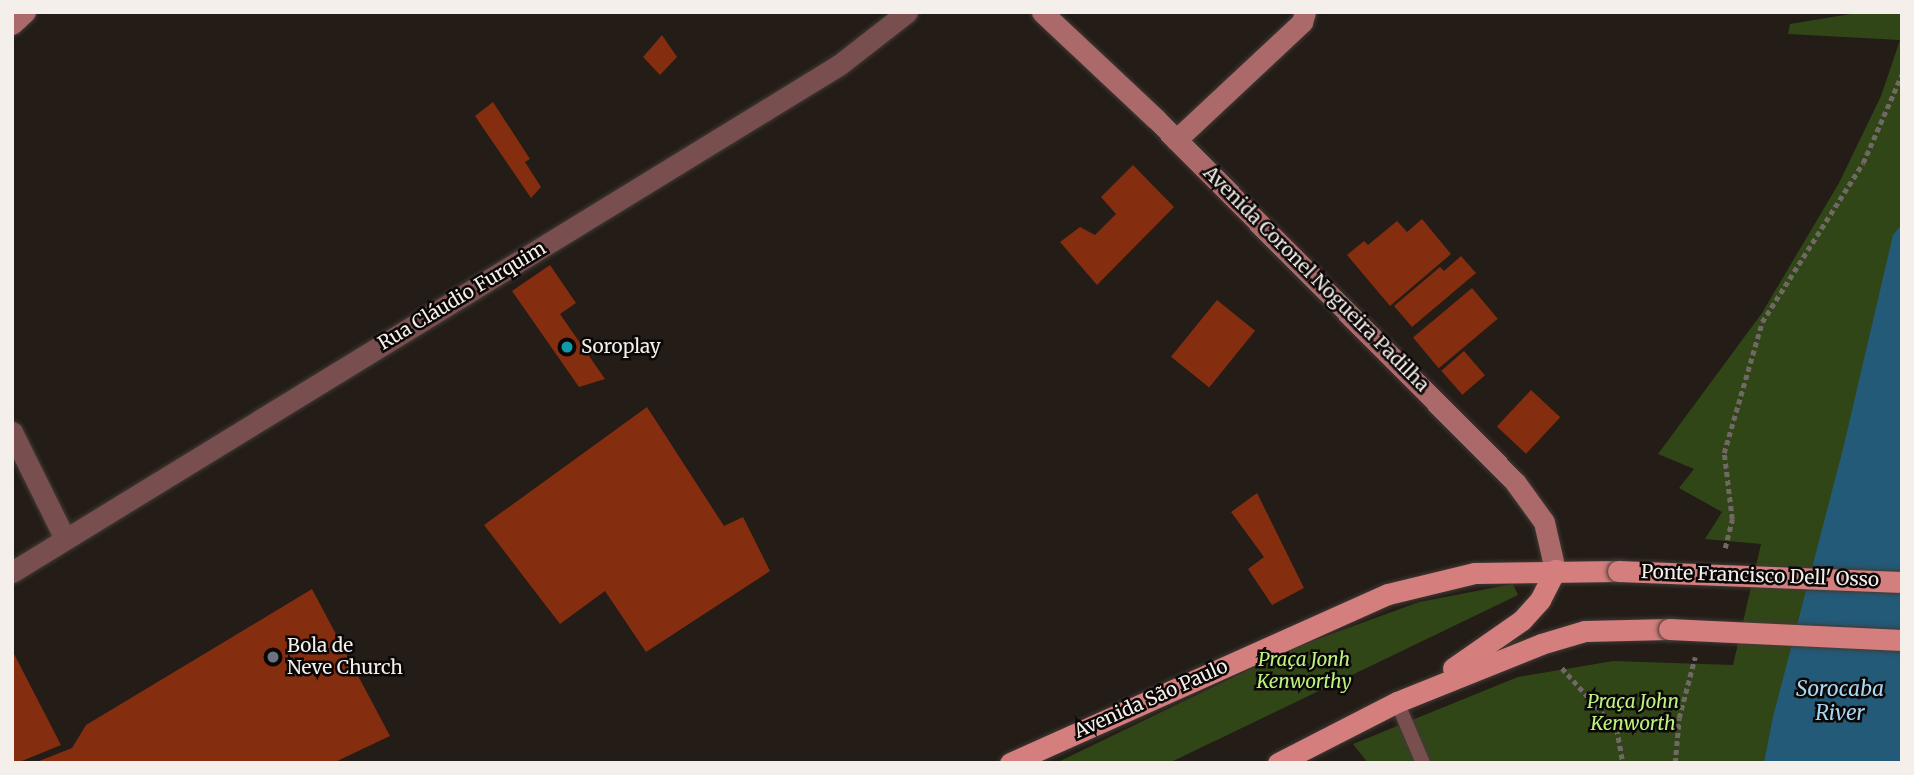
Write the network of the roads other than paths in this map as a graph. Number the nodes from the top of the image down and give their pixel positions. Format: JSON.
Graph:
{"nodes":[{"id":1,"x":25,"y":12,"type":"edge"},
{"id":2,"x":907,"y":12,"type":"edge"},
{"id":3,"x":1042,"y":12,"type":"edge"},
{"id":4,"x":1305,"y":12,"type":"edge"},
{"id":5,"x":12,"y":24,"type":"edge"},
{"id":6,"x":1177,"y":140,"type":"junction"},
{"id":7,"x":12,"y":432,"type":"edge"},
{"id":8,"x":65,"y":539,"type":"junction"},
{"id":9,"x":1555,"y":570,"type":"junction"},
{"id":10,"x":1618,"y":571,"type":"joint"},
{"id":11,"x":12,"y":572,"type":"edge"},
{"id":12,"x":1902,"y":582,"type":"edge"},
{"id":13,"x":1902,"y":640,"type":"edge"},
{"id":14,"x":1397,"y":702,"type":"junction"},
{"id":15,"x":1010,"y":763,"type":"edge"},
{"id":16,"x":1278,"y":763,"type":"edge"},
{"id":17,"x":1423,"y":763,"type":"edge"}],
"edges":[{"from":1,"to":5,"type":"main road"},
{"from":2,"to":8,"type":"street","name":"Rua Cláudio Furquim"},
{"from":3,"to":6,"type":"main road","name":"Avenida Coronel Nogueira Padilha"},
{"from":4,"to":6,"type":"main road"},
{"from":6,"to":9,"type":"main road","name":"Avenida Coronel Nogueira Padilha"},
{"from":7,"to":8,"type":"street"},
{"from":8,"to":11,"type":"street","name":"Rua Cláudio Furquim"},
{"from":9,"to":10,"type":"main road","name":"Avenida São Paulo"},
{"from":9,"to":14,"type":"main road"},
{"from":9,"to":15,"type":"main road","name":"Avenida São Paulo"},
{"from":10,"to":12,"type":"main road","name":"Ponte Francisco Dell' Osso","bridge":true},
{"from":13,"to":14,"type":"main road","bridge":true},
{"from":14,"to":16,"type":"main road"},
{"from":14,"to":17,"type":"lane"}]}
